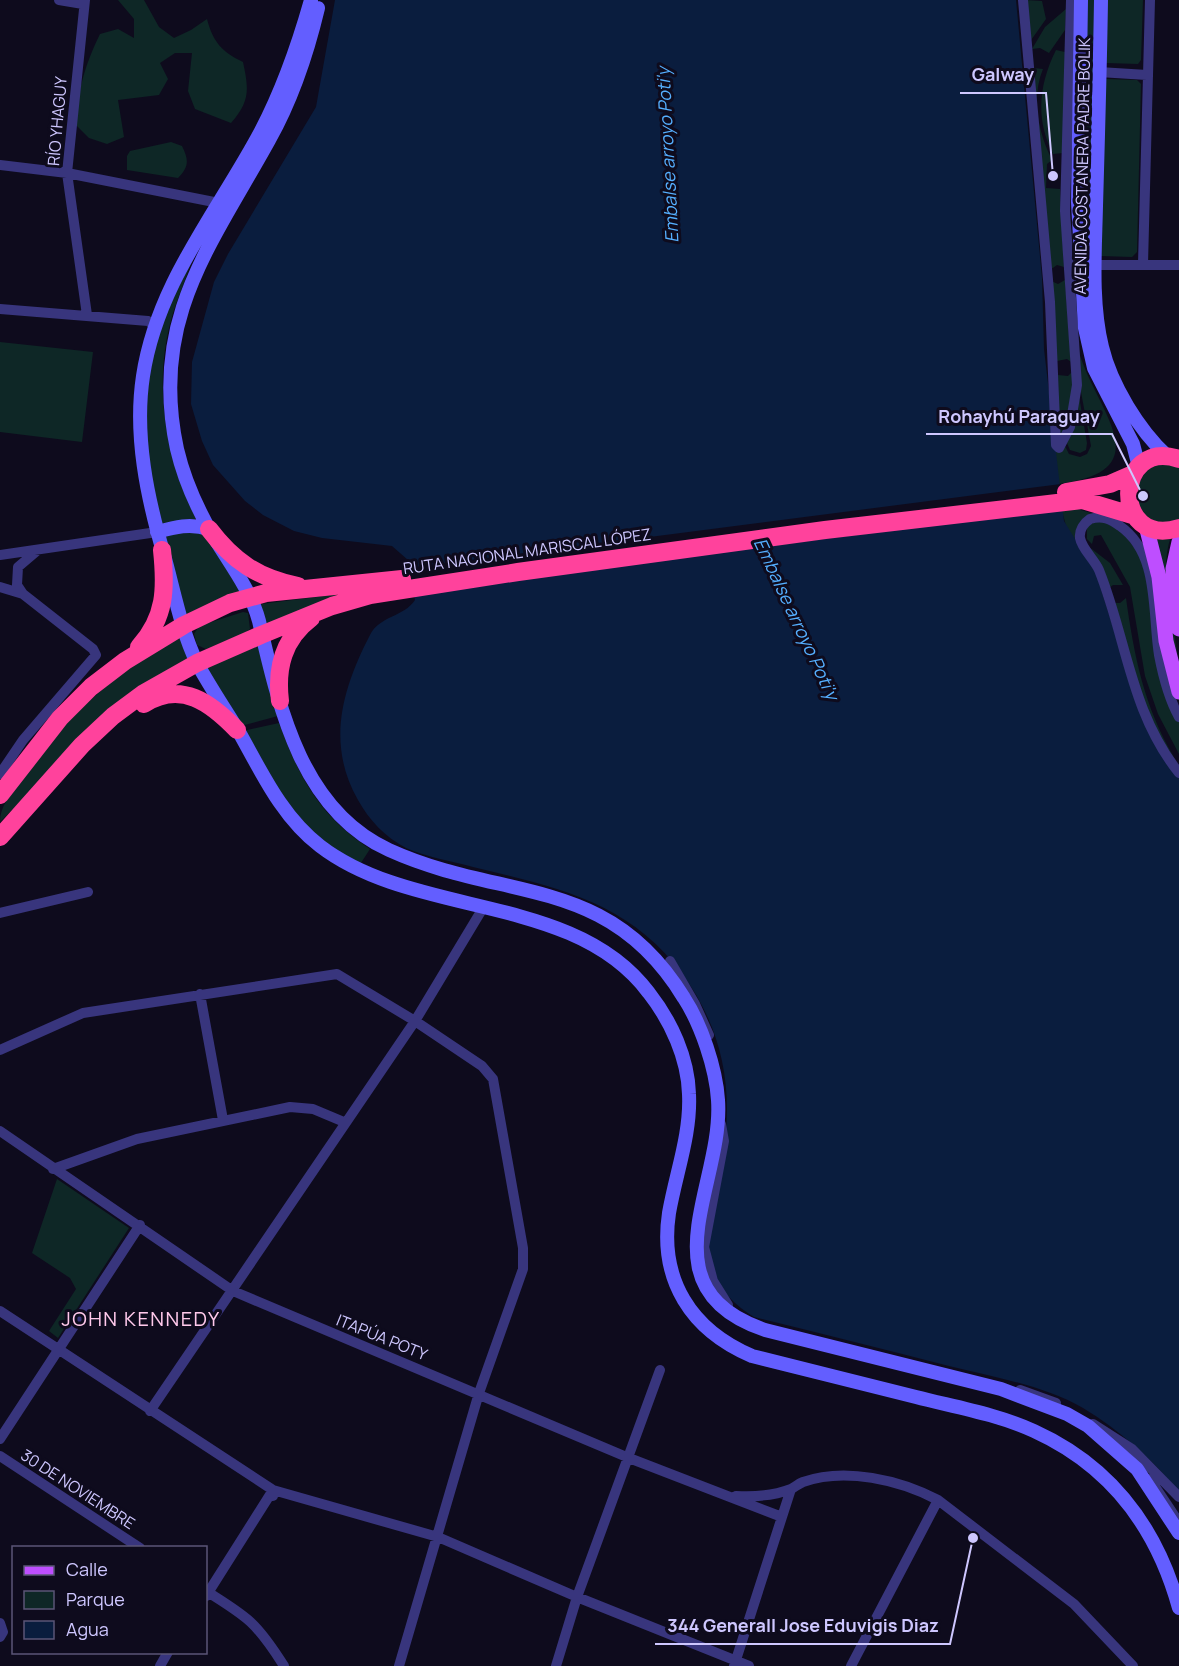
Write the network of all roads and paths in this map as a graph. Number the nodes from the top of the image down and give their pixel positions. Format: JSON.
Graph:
{"nodes":[{"id":1,"x":59,"y":0,"type":"edge"},
{"id":2,"x":311,"y":0,"type":"edge"},
{"id":3,"x":320,"y":0,"type":"edge"},
{"id":4,"x":1023,"y":0,"type":"edge"},
{"id":5,"x":1071,"y":0,"type":"edge"},
{"id":6,"x":1081,"y":0,"type":"edge"},
{"id":7,"x":1101,"y":0,"type":"edge"},
{"id":8,"x":1150,"y":0,"type":"edge"},
{"id":9,"x":84,"y":2,"type":"edge"},
{"id":10,"x":1099,"y":72,"type":"junction"},
{"id":11,"x":1147,"y":75,"type":"junction"},
{"id":12,"x":0,"y":165,"type":"edge"},
{"id":13,"x":67,"y":173,"type":"junction"},
{"id":14,"x":219,"y":203,"type":"junction"},
{"id":15,"x":1143,"y":264,"type":"junction"},
{"id":16,"x":1080,"y":265,"type":"junction"},
{"id":17,"x":1095,"y":265,"type":"junction"},
{"id":18,"x":1179,"y":265,"type":"edge"},
{"id":19,"x":0,"y":309,"type":"edge"},
{"id":20,"x":87,"y":315,"type":"junction"},
{"id":21,"x":155,"y":326,"type":"junction"},
{"id":22,"x":1174,"y":456,"type":"edge"},
{"id":23,"x":1136,"y":471,"type":"junction"},
{"id":24,"x":1067,"y":497,"type":"junction"},
{"id":25,"x":1140,"y":521,"type":"junction"},
{"id":26,"x":1179,"y":528,"type":"edge"},
{"id":27,"x":209,"y":529,"type":"junction"},
{"id":28,"x":157,"y":532,"type":"junction"},
{"id":29,"x":1179,"y":542,"type":"edge"},
{"id":30,"x":38,"y":550,"type":"junction"},
{"id":31,"x":162,"y":550,"type":"junction"},
{"id":32,"x":0,"y":555,"type":"edge"},
{"id":33,"x":402,"y":584,"type":"junction"},
{"id":34,"x":0,"y":586,"type":"edge"},
{"id":35,"x":311,"y":589,"type":"junction"},
{"id":36,"x":23,"y":594,"type":"junction"},
{"id":37,"x":249,"y":598,"type":"junction"},
{"id":38,"x":332,"y":606,"type":"junction"},
{"id":39,"x":184,"y":625,"type":"junction"},
{"id":40,"x":1179,"y":629,"type":"edge"},
{"id":41,"x":261,"y":635,"type":"junction"},
{"id":42,"x":125,"y":661,"type":"junction"},
{"id":43,"x":197,"y":663,"type":"junction"},
{"id":44,"x":1179,"y":692,"type":"edge"},
{"id":45,"x":280,"y":701,"type":"junction"},
{"id":46,"x":1179,"y":717,"type":"edge"},
{"id":47,"x":237,"y":730,"type":"junction"},
{"id":48,"x":1179,"y":773,"type":"edge"},
{"id":49,"x":0,"y":774,"type":"edge"},
{"id":50,"x":43,"y":787,"type":"junction"},
{"id":51,"x":0,"y":795,"type":"edge"},
{"id":52,"x":0,"y":837,"type":"edge"},
{"id":53,"x":88,"y":892,"type":"dead end"},
{"id":54,"x":483,"y":908,"type":"junction"},
{"id":55,"x":0,"y":913,"type":"edge"},
{"id":56,"x":670,"y":962,"type":"dead end"},
{"id":57,"x":200,"y":994,"type":"junction"},
{"id":58,"x":415,"y":1021,"type":"junction"},
{"id":59,"x":0,"y":1050,"type":"edge"},
{"id":60,"x":223,"y":1120,"type":"junction"},
{"id":61,"x":344,"y":1122,"type":"junction"},
{"id":62,"x":0,"y":1131,"type":"edge"},
{"id":63,"x":53,"y":1169,"type":"junction"},
{"id":64,"x":140,"y":1225,"type":"junction"},
{"id":65,"x":233,"y":1291,"type":"junction"},
{"id":66,"x":0,"y":1311,"type":"edge"},
{"id":67,"x":58,"y":1349,"type":"junction"},
{"id":68,"x":660,"y":1370,"type":"dead end"},
{"id":69,"x":479,"y":1393,"type":"junction"},
{"id":70,"x":150,"y":1411,"type":"junction"},
{"id":71,"x":1090,"y":1423,"type":"junction"},
{"id":72,"x":0,"y":1439,"type":"edge"},
{"id":73,"x":0,"y":1456,"type":"edge"},
{"id":74,"x":629,"y":1458,"type":"junction"},
{"id":75,"x":791,"y":1489,"type":"junction"},
{"id":76,"x":273,"y":1493,"type":"junction"},
{"id":77,"x":723,"y":1495,"type":"junction"},
{"id":78,"x":1179,"y":1497,"type":"edge"},
{"id":79,"x":938,"y":1500,"type":"junction"},
{"id":80,"x":782,"y":1517,"type":"junction"},
{"id":81,"x":1179,"y":1523,"type":"edge"},
{"id":82,"x":1179,"y":1533,"type":"edge"},
{"id":83,"x":438,"y":1537,"type":"junction"},
{"id":84,"x":137,"y":1546,"type":"edge"},
{"id":85,"x":207,"y":1592,"type":"edge"},
{"id":86,"x":207,"y":1594,"type":"edge"},
{"id":87,"x":577,"y":1597,"type":"junction"},
{"id":88,"x":1179,"y":1608,"type":"edge"},
{"id":89,"x":735,"y":1663,"type":"edge"},
{"id":90,"x":284,"y":1666,"type":"edge"},
{"id":91,"x":400,"y":1666,"type":"edge"},
{"id":92,"x":556,"y":1666,"type":"edge"},
{"id":93,"x":749,"y":1666,"type":"edge"},
{"id":94,"x":851,"y":1666,"type":"edge"},
{"id":95,"x":1132,"y":1666,"type":"edge"}],
"edges":[{"from":1,"to":9,"type":"street"},
{"from":2,"to":14,"type":"main road"},
{"from":3,"to":27,"type":"main road"},
{"from":4,"to":5,"type":"street"},
{"from":6,"to":16,"type":"main road","name":"AVENIDA COSTANERA PADRE BOLIK"},
{"from":7,"to":10,"type":"main road","name":"AVENIDA COSTANERA PADRE BOLIK"},
{"from":8,"to":11,"type":"street"},
{"from":9,"to":13,"type":"street","name":"RÍO YHAGUY"},
{"from":10,"to":11,"type":"street"},
{"from":10,"to":17,"type":"main road","name":"AVENIDA COSTANERA PADRE BOLIK"},
{"from":11,"to":15,"type":"street"},
{"from":12,"to":13,"type":"street"},
{"from":13,"to":14,"type":"street"},
{"from":13,"to":20,"type":"street","name":"RÍO YHAGUY"},
{"from":14,"to":21,"type":"main road"},
{"from":15,"to":17,"type":"street"},
{"from":15,"to":18,"type":"street"},
{"from":16,"to":17,"type":"street"},
{"from":16,"to":23,"type":"main road","name":"AVENIDA COSTANERA PADRE BOLIK"},
{"from":17,"to":22,"type":"main road","name":"AVENIDA COSTANERA PADRE BOLIK"},
{"from":19,"to":20,"type":"street"},
{"from":20,"to":21,"type":"street"},
{"from":21,"to":28,"type":"main road"},
{"from":22,"to":23,"type":"highway","name":"RUTA NACIONAL MARISCAL LÓPEZ"},
{"from":23,"to":24,"type":"highway","name":"RUTA NACIONAL MARISCAL LÓPEZ"},
{"from":23,"to":25,"type":"highway"},
{"from":24,"to":25,"type":"highway","name":"RUTA NACIONAL MARISCAL LÓPEZ"},
{"from":24,"to":33,"type":"highway","name":"RUTA NACIONAL MARISCAL LÓPEZ"},
{"from":25,"to":26,"type":"highway","name":"RUTA NACIONAL MARISCAL LÓPEZ"},
{"from":25,"to":44,"type":"main road"},
{"from":27,"to":28,"type":"main road"},
{"from":27,"to":35,"type":"highway"},
{"from":27,"to":37,"type":"main road"},
{"from":28,"to":30,"type":"street"},
{"from":28,"to":31,"type":"main road"},
{"from":29,"to":40,"type":"main road"},
{"from":30,"to":32,"type":"street"},
{"from":30,"to":36,"type":"street"},
{"from":31,"to":39,"type":"main road"},
{"from":31,"to":42,"type":"highway"},
{"from":33,"to":35,"type":"highway","name":"RUTA NACIONAL MARISCAL LÓPEZ"},
{"from":33,"to":38,"type":"highway","name":"RUTA NACIONAL MARISCAL LÓPEZ"},
{"from":34,"to":36,"type":"street"},
{"from":35,"to":37,"type":"highway","name":"RUTA NACIONAL MARISCAL LÓPEZ"},
{"from":36,"to":49,"type":"street"},
{"from":37,"to":39,"type":"highway","name":"RUTA NACIONAL MARISCAL LÓPEZ"},
{"from":37,"to":41,"type":"main road"},
{"from":38,"to":41,"type":"highway","name":"RUTA NACIONAL MARISCAL LÓPEZ"},
{"from":38,"to":45,"type":"highway"},
{"from":39,"to":42,"type":"highway","name":"RUTA NACIONAL MARISCAL LÓPEZ"},
{"from":39,"to":43,"type":"main road"},
{"from":41,"to":43,"type":"highway","name":"RUTA NACIONAL MARISCAL LÓPEZ"},
{"from":41,"to":45,"type":"main road"},
{"from":42,"to":51,"type":"highway","name":"RUTA NACIONAL MARISCAL LÓPEZ"},
{"from":43,"to":47,"type":"main road"},
{"from":43,"to":50,"type":"highway","name":"RUTA NACIONAL MARISCAL LÓPEZ"},
{"from":45,"to":82,"type":"main road"},
{"from":46,"to":48,"type":"street"},
{"from":47,"to":50,"type":"highway"},
{"from":47,"to":54,"type":"main road"},
{"from":50,"to":52,"type":"highway","name":"RUTA NACIONAL MARISCAL LÓPEZ"},
{"from":53,"to":55,"type":"street"},
{"from":54,"to":58,"type":"street"},
{"from":54,"to":88,"type":"main road"},
{"from":56,"to":71,"type":"street"},
{"from":57,"to":58,"type":"street"},
{"from":57,"to":59,"type":"street"},
{"from":57,"to":60,"type":"street"},
{"from":58,"to":61,"type":"street"},
{"from":58,"to":69,"type":"street"},
{"from":60,"to":61,"type":"street"},
{"from":60,"to":63,"type":"street"},
{"from":61,"to":65,"type":"street"},
{"from":62,"to":63,"type":"street","name":"ITAPÚA POTY"},
{"from":63,"to":64,"type":"street","name":"ITAPÚA POTY"},
{"from":64,"to":65,"type":"street","name":"ITAPÚA POTY"},
{"from":64,"to":67,"type":"street"},
{"from":65,"to":69,"type":"street","name":"ITAPÚA POTY"},
{"from":65,"to":70,"type":"street"},
{"from":66,"to":67,"type":"street"},
{"from":67,"to":70,"type":"street"},
{"from":67,"to":72,"type":"street"},
{"from":68,"to":74,"type":"street"},
{"from":69,"to":74,"type":"street","name":"ITAPÚA POTY"},
{"from":69,"to":83,"type":"street"},
{"from":70,"to":76,"type":"street"},
{"from":71,"to":78,"type":"street"},
{"from":71,"to":81,"type":"street"},
{"from":73,"to":84,"type":"street","name":"30 DE NOVIEMBRE"},
{"from":74,"to":77,"type":"street","name":"ITAPÚA POTY"},
{"from":74,"to":87,"type":"street"},
{"from":75,"to":77,"type":"street"},
{"from":75,"to":79,"type":"street"},
{"from":75,"to":80,"type":"street"},
{"from":76,"to":83,"type":"street"},
{"from":76,"to":85,"type":"street"},
{"from":77,"to":80,"type":"street","name":"ITAPÚA POTY"},
{"from":79,"to":94,"type":"street"},
{"from":79,"to":95,"type":"street"},
{"from":80,"to":89,"type":"street"},
{"from":83,"to":87,"type":"street"},
{"from":83,"to":91,"type":"street"},
{"from":86,"to":90,"type":"street"},
{"from":87,"to":89,"type":"street"},
{"from":87,"to":92,"type":"street"},
{"from":89,"to":93,"type":"street"}]}
